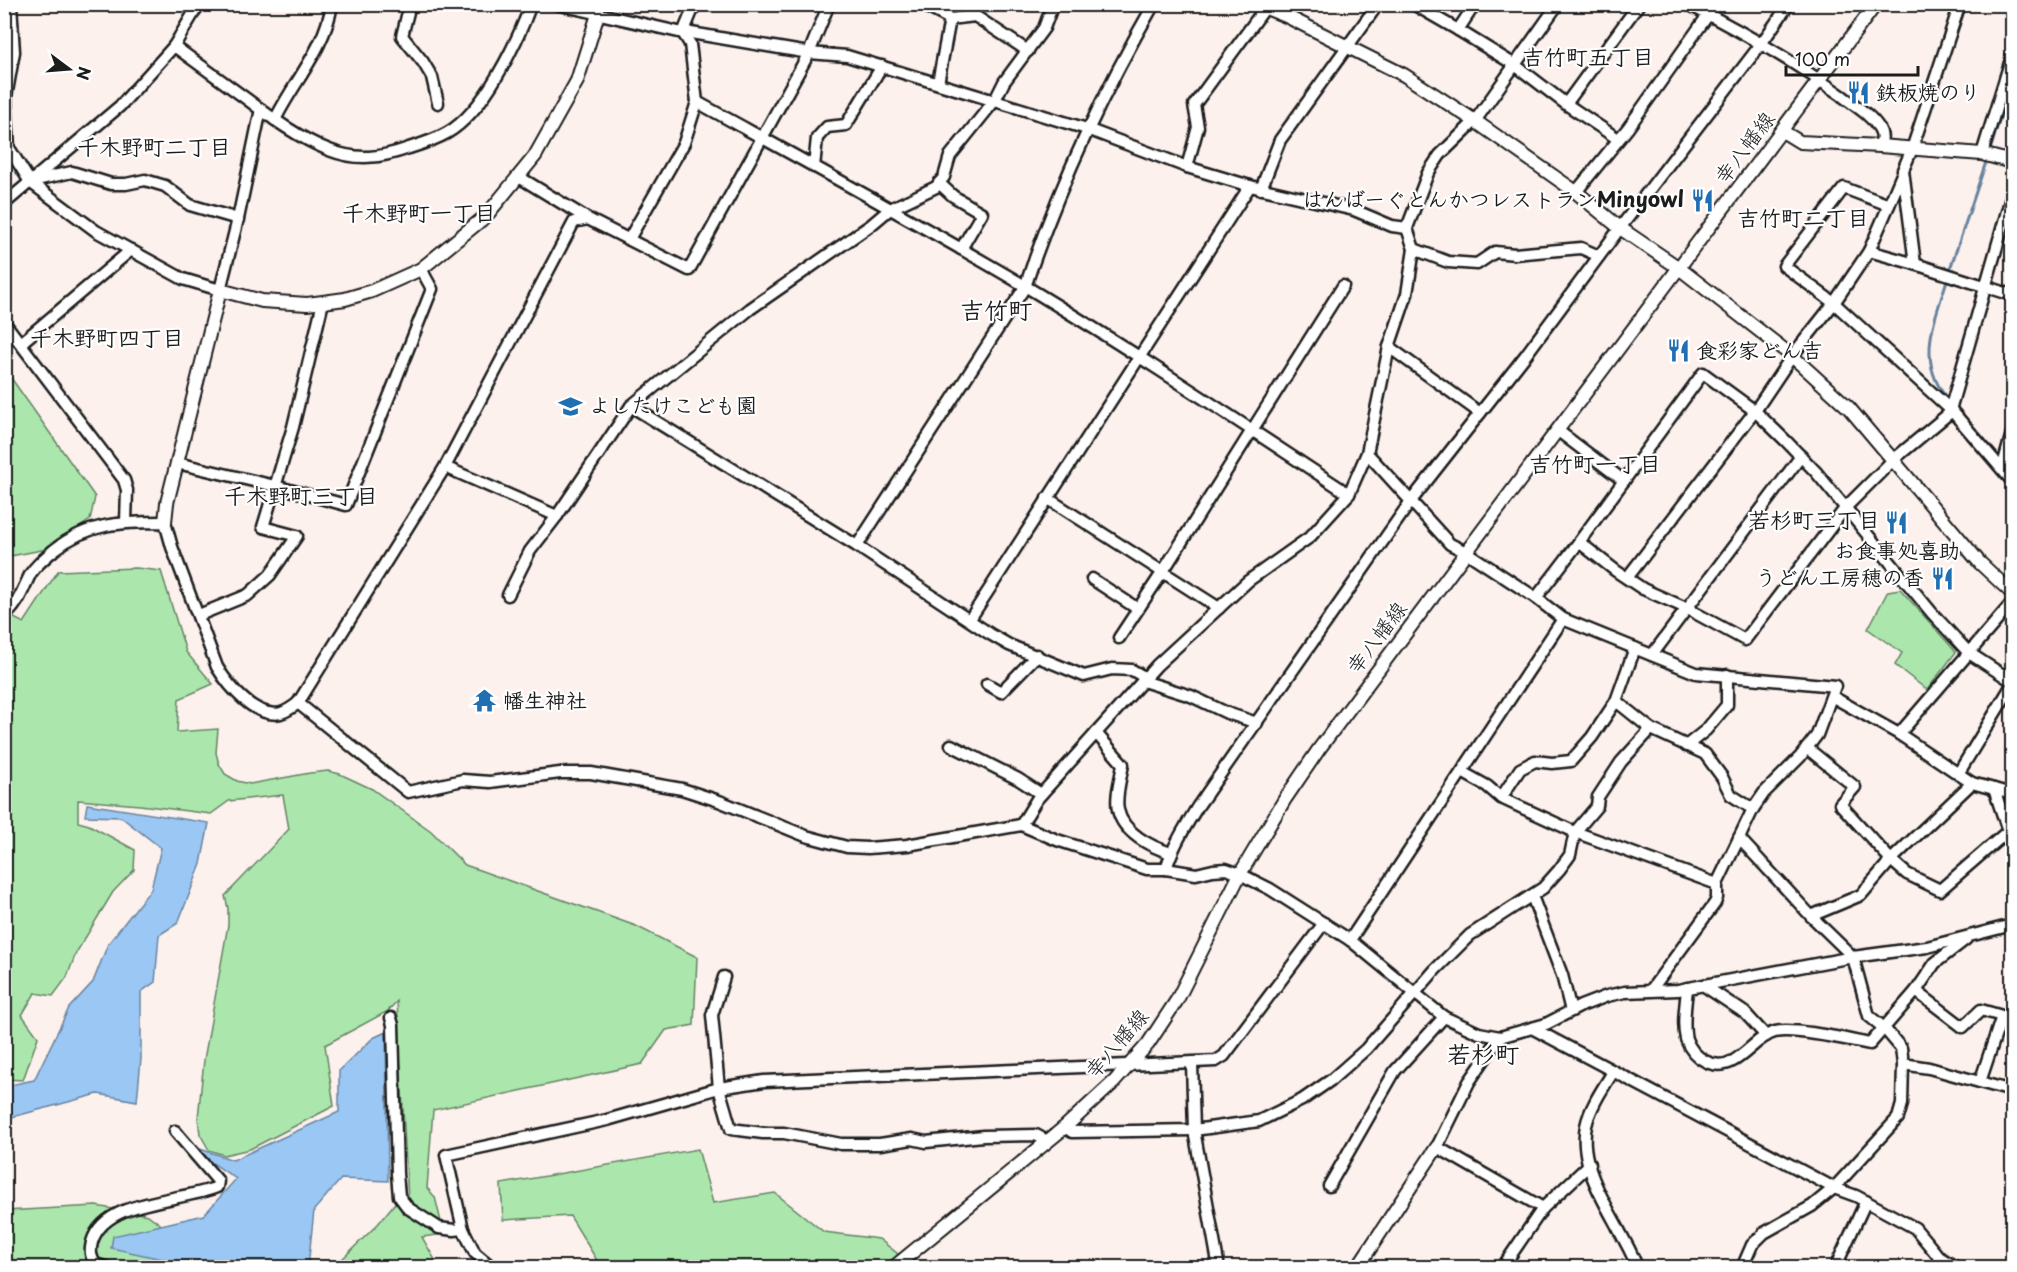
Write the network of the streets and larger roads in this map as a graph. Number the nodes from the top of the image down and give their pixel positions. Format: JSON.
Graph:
{"nodes":[{"id":1,"x":10,"y":4,"type":"edge"},
{"id":2,"x":199,"y":4,"type":"edge"},
{"id":3,"x":332,"y":4,"type":"edge"},
{"id":4,"x":410,"y":4,"type":"edge"},
{"id":5,"x":531,"y":4,"type":"edge"},
{"id":6,"x":556,"y":4,"type":"edge"},
{"id":7,"x":695,"y":4,"type":"edge"},
{"id":8,"x":829,"y":4,"type":"edge"},
{"id":9,"x":921,"y":4,"type":"edge"},
{"id":10,"x":1053,"y":4,"type":"edge"},
{"id":11,"x":1154,"y":4,"type":"edge"},
{"id":12,"x":1378,"y":4,"type":"edge"},
{"id":13,"x":1413,"y":4,"type":"edge"},
{"id":14,"x":1475,"y":4,"type":"edge"},
{"id":15,"x":1558,"y":4,"type":"edge"},
{"id":16,"x":1639,"y":4,"type":"edge"},
{"id":17,"x":1688,"y":4,"type":"edge"},
{"id":18,"x":1789,"y":4,"type":"edge"},
{"id":19,"x":1876,"y":4,"type":"edge"},
{"id":20,"x":1960,"y":4,"type":"edge"},
{"id":21,"x":1260,"y":6,"type":"edge"},
{"id":22,"x":598,"y":14,"type":"junction"},
{"id":23,"x":1708,"y":15,"type":"junction"},
{"id":24,"x":950,"y":19,"type":"junction"},
{"id":25,"x":1458,"y":30,"type":"junction"},
{"id":26,"x":683,"y":33,"type":"junction"},
{"id":27,"x":1761,"y":44,"type":"junction"},
{"id":28,"x":174,"y":46,"type":"junction"},
{"id":29,"x":1348,"y":46,"type":"junction"},
{"id":30,"x":1028,"y":51,"type":"junction"},
{"id":31,"x":809,"y":53,"type":"junction"},
{"id":32,"x":2013,"y":56,"type":"edge"},
{"id":33,"x":1515,"y":65,"type":"junction"},
{"id":34,"x":882,"y":66,"type":"junction"},
{"id":35,"x":1819,"y":79,"type":"junction"},
{"id":36,"x":938,"y":83,"type":"junction"},
{"id":37,"x":995,"y":100,"type":"junction"},
{"id":38,"x":696,"y":102,"type":"junction"},
{"id":39,"x":438,"y":103,"type":"dead end"},
{"id":40,"x":1566,"y":104,"type":"junction"},
{"id":41,"x":261,"y":109,"type":"junction"},
{"id":42,"x":275,"y":120,"type":"junction"},
{"id":43,"x":1475,"y":121,"type":"junction"},
{"id":44,"x":1087,"y":129,"type":"junction"},
{"id":45,"x":1782,"y":132,"type":"junction"},
{"id":46,"x":761,"y":138,"type":"junction"},
{"id":47,"x":1618,"y":139,"type":"junction"},
{"id":48,"x":1881,"y":146,"type":"junction"},
{"id":49,"x":1912,"y":149,"type":"junction"},
{"id":50,"x":1982,"y":154,"type":"junction"},
{"id":51,"x":2013,"y":162,"type":"edge"},
{"id":52,"x":814,"y":167,"type":"junction"},
{"id":53,"x":1186,"y":167,"type":"junction"},
{"id":54,"x":1903,"y":170,"type":"junction"},
{"id":55,"x":519,"y":177,"type":"junction"},
{"id":56,"x":30,"y":182,"type":"junction"},
{"id":57,"x":939,"y":183,"type":"junction"},
{"id":58,"x":1256,"y":188,"type":"junction"},
{"id":59,"x":1576,"y":192,"type":"junction"},
{"id":60,"x":2013,"y":194,"type":"edge"},
{"id":61,"x":4,"y":204,"type":"edge"},
{"id":62,"x":1889,"y":205,"type":"junction"},
{"id":63,"x":890,"y":209,"type":"junction"},
{"id":64,"x":238,"y":219,"type":"junction"},
{"id":65,"x":588,"y":219,"type":"junction"},
{"id":66,"x":1407,"y":228,"type":"junction"},
{"id":67,"x":1620,"y":228,"type":"junction"},
{"id":68,"x":629,"y":239,"type":"junction"},
{"id":69,"x":961,"y":249,"type":"junction"},
{"id":70,"x":1414,"y":249,"type":"junction"},
{"id":71,"x":131,"y":250,"type":"junction"},
{"id":72,"x":1869,"y":251,"type":"junction"},
{"id":73,"x":1599,"y":256,"type":"junction"},
{"id":74,"x":1915,"y":264,"type":"junction"},
{"id":75,"x":1679,"y":268,"type":"junction"},
{"id":76,"x":421,"y":269,"type":"junction"},
{"id":77,"x":1343,"y":286,"type":"dead end"},
{"id":78,"x":1025,"y":287,"type":"junction"},
{"id":79,"x":1985,"y":287,"type":"junction"},
{"id":80,"x":220,"y":290,"type":"junction"},
{"id":81,"x":2013,"y":295,"type":"edge"},
{"id":82,"x":323,"y":302,"type":"junction"},
{"id":83,"x":1834,"y":303,"type":"junction"},
{"id":84,"x":4,"y":322,"type":"edge"},
{"id":85,"x":21,"y":343,"type":"junction"},
{"id":86,"x":1389,"y":347,"type":"junction"},
{"id":87,"x":1792,"y":356,"type":"junction"},
{"id":88,"x":1140,"y":358,"type":"junction"},
{"id":89,"x":631,"y":406,"type":"junction"},
{"id":90,"x":1755,"y":411,"type":"junction"},
{"id":91,"x":1951,"y":411,"type":"junction"},
{"id":92,"x":1480,"y":413,"type":"junction"},
{"id":93,"x":1251,"y":430,"type":"junction"},
{"id":94,"x":1557,"y":430,"type":"junction"},
{"id":95,"x":2013,"y":433,"type":"edge"},
{"id":96,"x":1367,"y":453,"type":"junction"},
{"id":97,"x":1801,"y":456,"type":"junction"},
{"id":98,"x":1893,"y":460,"type":"junction"},
{"id":99,"x":177,"y":463,"type":"junction"},
{"id":100,"x":445,"y":467,"type":"junction"},
{"id":101,"x":2002,"y":469,"type":"junction"},
{"id":102,"x":1624,"y":481,"type":"junction"},
{"id":103,"x":2013,"y":481,"type":"edge"},
{"id":104,"x":275,"y":486,"type":"junction"},
{"id":105,"x":1349,"y":494,"type":"junction"},
{"id":106,"x":1047,"y":498,"type":"junction"},
{"id":107,"x":1411,"y":501,"type":"junction"},
{"id":108,"x":1846,"y":507,"type":"junction"},
{"id":109,"x":557,"y":516,"type":"junction"},
{"id":110,"x":126,"y":522,"type":"junction"},
{"id":111,"x":165,"y":522,"type":"junction"},
{"id":112,"x":1579,"y":542,"type":"junction"},
{"id":113,"x":857,"y":546,"type":"junction"},
{"id":114,"x":1466,"y":552,"type":"junction"},
{"id":115,"x":1162,"y":573,"type":"junction"},
{"id":116,"x":1627,"y":578,"type":"junction"},
{"id":117,"x":1092,"y":579,"type":"dead end"},
{"id":118,"x":2013,"y":593,"type":"edge"},
{"id":119,"x":508,"y":595,"type":"dead end"},
{"id":120,"x":1536,"y":598,"type":"junction"},
{"id":121,"x":2013,"y":603,"type":"edge"},
{"id":122,"x":1219,"y":608,"type":"junction"},
{"id":123,"x":1686,"y":608,"type":"junction"},
{"id":124,"x":1138,"y":609,"type":"junction"},
{"id":125,"x":199,"y":615,"type":"junction"},
{"id":126,"x":4,"y":616,"type":"edge"},
{"id":127,"x":970,"y":619,"type":"junction"},
{"id":128,"x":1563,"y":619,"type":"junction"},
{"id":129,"x":1119,"y":638,"type":"dead end"},
{"id":130,"x":1635,"y":648,"type":"junction"},
{"id":131,"x":1969,"y":653,"type":"junction"},
{"id":132,"x":1037,"y":655,"type":"junction"},
{"id":133,"x":1652,"y":655,"type":"junction"},
{"id":134,"x":1727,"y":675,"type":"junction"},
{"id":135,"x":1144,"y":679,"type":"junction"},
{"id":136,"x":2013,"y":683,"type":"edge"},
{"id":137,"x":987,"y":684,"type":"dead end"},
{"id":138,"x":1833,"y":697,"type":"junction"},
{"id":139,"x":1616,"y":701,"type":"junction"},
{"id":140,"x":298,"y":703,"type":"junction"},
{"id":141,"x":1257,"y":723,"type":"junction"},
{"id":142,"x":1651,"y":729,"type":"junction"},
{"id":143,"x":1096,"y":733,"type":"junction"},
{"id":144,"x":1899,"y":734,"type":"junction"},
{"id":145,"x":951,"y":745,"type":"dead end"},
{"id":146,"x":1686,"y":746,"type":"junction"},
{"id":147,"x":1808,"y":748,"type":"junction"},
{"id":148,"x":1462,"y":772,"type":"junction"},
{"id":149,"x":1958,"y":774,"type":"junction"},
{"id":150,"x":1972,"y":783,"type":"junction"},
{"id":151,"x":1994,"y":789,"type":"junction"},
{"id":152,"x":1041,"y":794,"type":"junction"},
{"id":153,"x":2013,"y":794,"type":"edge"},
{"id":154,"x":1501,"y":798,"type":"junction"},
{"id":155,"x":1753,"y":809,"type":"junction"},
{"id":156,"x":1022,"y":825,"type":"junction"},
{"id":157,"x":2008,"y":831,"type":"junction"},
{"id":158,"x":1575,"y":832,"type":"junction"},
{"id":159,"x":1739,"y":838,"type":"junction"},
{"id":160,"x":2013,"y":843,"type":"edge"},
{"id":161,"x":1171,"y":853,"type":"junction"},
{"id":162,"x":1891,"y":860,"type":"junction"},
{"id":163,"x":1166,"y":869,"type":"junction"},
{"id":164,"x":1240,"y":874,"type":"junction"},
{"id":165,"x":1717,"y":884,"type":"junction"},
{"id":166,"x":1532,"y":896,"type":"junction"},
{"id":167,"x":1811,"y":916,"type":"junction"},
{"id":168,"x":1324,"y":923,"type":"junction"},
{"id":169,"x":2012,"y":923,"type":"edge"},
{"id":170,"x":1971,"y":935,"type":"junction"},
{"id":171,"x":1350,"y":940,"type":"junction"},
{"id":172,"x":1853,"y":957,"type":"junction"},
{"id":173,"x":724,"y":977,"type":"dead end"},
{"id":174,"x":1703,"y":985,"type":"junction"},
{"id":175,"x":1687,"y":988,"type":"junction"},
{"id":176,"x":1651,"y":990,"type":"junction"},
{"id":177,"x":1916,"y":991,"type":"junction"},
{"id":178,"x":1416,"y":993,"type":"junction"},
{"id":179,"x":1571,"y":1011,"type":"junction"},
{"id":180,"x":1444,"y":1017,"type":"junction"},
{"id":181,"x":391,"y":1018,"type":"dead end"},
{"id":182,"x":1884,"y":1028,"type":"junction"},
{"id":183,"x":1532,"y":1029,"type":"junction"},
{"id":184,"x":1766,"y":1036,"type":"junction"},
{"id":185,"x":1500,"y":1037,"type":"junction"},
{"id":186,"x":1192,"y":1063,"type":"junction"},
{"id":187,"x":1903,"y":1064,"type":"junction"},
{"id":188,"x":1131,"y":1065,"type":"junction"},
{"id":189,"x":1613,"y":1072,"type":"junction"},
{"id":190,"x":1980,"y":1082,"type":"junction"},
{"id":191,"x":719,"y":1088,"type":"junction"},
{"id":192,"x":2013,"y":1091,"type":"edge"},
{"id":193,"x":1065,"y":1127,"type":"junction"},
{"id":194,"x":1194,"y":1130,"type":"junction"},
{"id":195,"x":175,"y":1131,"type":"dead end"},
{"id":196,"x":1047,"y":1141,"type":"junction"},
{"id":197,"x":1437,"y":1147,"type":"junction"},
{"id":198,"x":1590,"y":1164,"type":"junction"},
{"id":199,"x":1329,"y":1186,"type":"dead end"},
{"id":200,"x":1834,"y":1188,"type":"junction"},
{"id":201,"x":1866,"y":1201,"type":"junction"},
{"id":202,"x":1543,"y":1208,"type":"junction"},
{"id":203,"x":463,"y":1229,"type":"junction"},
{"id":204,"x":1840,"y":1266,"type":"edge"},
{"id":205,"x":108,"y":1268,"type":"edge"},
{"id":206,"x":493,"y":1268,"type":"edge"},
{"id":207,"x":893,"y":1268,"type":"edge"},
{"id":208,"x":1219,"y":1268,"type":"edge"},
{"id":209,"x":1357,"y":1268,"type":"edge"},
{"id":210,"x":1502,"y":1268,"type":"edge"},
{"id":211,"x":1637,"y":1268,"type":"edge"},
{"id":212,"x":1742,"y":1268,"type":"edge"},
{"id":213,"x":1957,"y":1268,"type":"edge"}],
"edges":[{"from":1,"to":56,"type":"street"},
{"from":2,"to":28,"type":"street"},
{"from":3,"to":42,"type":"street"},
{"from":4,"to":39,"type":"street"},
{"from":5,"to":42,"type":"street"},
{"from":6,"to":22,"type":"street"},
{"from":7,"to":26,"type":"street"},
{"from":8,"to":31,"type":"street"},
{"from":9,"to":24,"type":"street"},
{"from":10,"to":30,"type":"street"},
{"from":11,"to":44,"type":"street"},
{"from":12,"to":29,"type":"street"},
{"from":13,"to":25,"type":"street"},
{"from":14,"to":25,"type":"street"},
{"from":15,"to":33,"type":"street"},
{"from":16,"to":40,"type":"street"},
{"from":17,"to":23,"type":"street"},
{"from":18,"to":27,"type":"street"},
{"from":19,"to":35,"type":"street","name":"幸八幡線"},
{"from":20,"to":49,"type":"street"},
{"from":21,"to":29,"type":"street"},
{"from":21,"to":53,"type":"street"},
{"from":22,"to":26,"type":"street"},
{"from":22,"to":55,"type":"street"},
{"from":23,"to":27,"type":"street"},
{"from":23,"to":47,"type":"street"},
{"from":24,"to":30,"type":"street"},
{"from":24,"to":36,"type":"street"},
{"from":25,"to":33,"type":"street"},
{"from":26,"to":31,"type":"street"},
{"from":26,"to":38,"type":"street"},
{"from":27,"to":35,"type":"street"},
{"from":27,"to":67,"type":"street"},
{"from":28,"to":41,"type":"street"},
{"from":28,"to":56,"type":"street"},
{"from":29,"to":43,"type":"street"},
{"from":29,"to":58,"type":"street"},
{"from":30,"to":37,"type":"street"},
{"from":31,"to":34,"type":"street"},
{"from":31,"to":46,"type":"street"},
{"from":32,"to":50,"type":"street"},
{"from":33,"to":40,"type":"street"},
{"from":33,"to":43,"type":"street"},
{"from":34,"to":36,"type":"street"},
{"from":34,"to":52,"type":"street"},
{"from":35,"to":45,"type":"street","name":"幸八幡線"},
{"from":35,"to":48,"type":"street"},
{"from":36,"to":37,"type":"street"},
{"from":37,"to":44,"type":"street"},
{"from":37,"to":57,"type":"street"},
{"from":38,"to":46,"type":"street"},
{"from":38,"to":68,"type":"street"},
{"from":40,"to":47,"type":"street"},
{"from":41,"to":42,"type":"street"},
{"from":41,"to":64,"type":"street"},
{"from":43,"to":59,"type":"street"},
{"from":43,"to":66,"type":"street"},
{"from":44,"to":53,"type":"street"},
{"from":44,"to":78,"type":"street"},
{"from":45,"to":48,"type":"street"},
{"from":45,"to":75,"type":"street","name":"幸八幡線"},
{"from":46,"to":52,"type":"street"},
{"from":46,"to":68,"type":"street"},
{"from":47,"to":59,"type":"street"},
{"from":48,"to":49,"type":"street"},
{"from":49,"to":50,"type":"street"},
{"from":49,"to":54,"type":"street"},
{"from":50,"to":51,"type":"street"},
{"from":52,"to":63,"type":"street"},
{"from":53,"to":58,"type":"street"},
{"from":54,"to":62,"type":"street"},
{"from":54,"to":74,"type":"street"},
{"from":55,"to":65,"type":"street"},
{"from":55,"to":76,"type":"street"},
{"from":56,"to":61,"type":"street"},
{"from":56,"to":64,"type":"street"},
{"from":56,"to":71,"type":"street"},
{"from":57,"to":63,"type":"street"},
{"from":57,"to":69,"type":"street"},
{"from":58,"to":66,"type":"street"},
{"from":58,"to":88,"type":"street"},
{"from":59,"to":67,"type":"street"},
{"from":60,"to":79,"type":"street"},
{"from":62,"to":72,"type":"street"},
{"from":62,"to":83,"type":"street"},
{"from":63,"to":69,"type":"street"},
{"from":63,"to":89,"type":"street"},
{"from":64,"to":80,"type":"street"},
{"from":65,"to":68,"type":"street"},
{"from":65,"to":100,"type":"street"},
{"from":66,"to":70,"type":"street"},
{"from":67,"to":73,"type":"street"},
{"from":67,"to":75,"type":"street"},
{"from":69,"to":78,"type":"street"},
{"from":70,"to":73,"type":"street"},
{"from":70,"to":86,"type":"street"},
{"from":71,"to":80,"type":"street"},
{"from":71,"to":85,"type":"street"},
{"from":72,"to":74,"type":"street"},
{"from":72,"to":83,"type":"street"},
{"from":73,"to":92,"type":"street"},
{"from":74,"to":79,"type":"street"},
{"from":75,"to":87,"type":"street"},
{"from":75,"to":94,"type":"street","name":"幸八幡線"},
{"from":76,"to":82,"type":"street"},
{"from":76,"to":104,"type":"street"},
{"from":77,"to":93,"type":"street"},
{"from":78,"to":88,"type":"street"},
{"from":78,"to":113,"type":"street"},
{"from":79,"to":81,"type":"street"},
{"from":79,"to":91,"type":"street"},
{"from":80,"to":82,"type":"street"},
{"from":80,"to":99,"type":"street"},
{"from":82,"to":104,"type":"street"},
{"from":83,"to":87,"type":"street"},
{"from":83,"to":91,"type":"street"},
{"from":84,"to":85,"type":"street"},
{"from":85,"to":110,"type":"street"},
{"from":86,"to":92,"type":"street"},
{"from":86,"to":96,"type":"street"},
{"from":87,"to":90,"type":"street"},
{"from":87,"to":98,"type":"street"},
{"from":88,"to":93,"type":"street"},
{"from":88,"to":106,"type":"street"},
{"from":89,"to":109,"type":"street"},
{"from":89,"to":113,"type":"street"},
{"from":90,"to":97,"type":"street"},
{"from":90,"to":102,"type":"street"},
{"from":90,"to":116,"type":"street"},
{"from":91,"to":98,"type":"street"},
{"from":91,"to":101,"type":"street"},
{"from":92,"to":107,"type":"street"},
{"from":93,"to":105,"type":"street"},
{"from":93,"to":115,"type":"street"},
{"from":94,"to":102,"type":"street"},
{"from":94,"to":114,"type":"street","name":"幸八幡線"},
{"from":95,"to":101,"type":"street"},
{"from":96,"to":105,"type":"street"},
{"from":96,"to":107,"type":"street"},
{"from":97,"to":108,"type":"street"},
{"from":97,"to":123,"type":"street"},
{"from":98,"to":108,"type":"street"},
{"from":98,"to":118,"type":"street"},
{"from":99,"to":104,"type":"street"},
{"from":99,"to":111,"type":"street"},
{"from":100,"to":109,"type":"street"},
{"from":100,"to":140,"type":"street"},
{"from":101,"to":103,"type":"street"},
{"from":102,"to":112,"type":"street"},
{"from":104,"to":125,"type":"street"},
{"from":105,"to":122,"type":"street"},
{"from":106,"to":115,"type":"street"},
{"from":106,"to":127,"type":"street"},
{"from":107,"to":114,"type":"street"},
{"from":107,"to":141,"type":"street"},
{"from":108,"to":123,"type":"street"},
{"from":108,"to":131,"type":"street"},
{"from":109,"to":119,"type":"street"},
{"from":110,"to":111,"type":"street"},
{"from":110,"to":126,"type":"street"},
{"from":111,"to":125,"type":"street"},
{"from":112,"to":116,"type":"street"},
{"from":112,"to":120,"type":"street"},
{"from":113,"to":127,"type":"street"},
{"from":114,"to":120,"type":"street"},
{"from":114,"to":164,"type":"street","name":"幸八幡線"},
{"from":115,"to":122,"type":"street"},
{"from":115,"to":124,"type":"street"},
{"from":116,"to":123,"type":"street"},
{"from":117,"to":124,"type":"street"},
{"from":120,"to":128,"type":"street"},
{"from":121,"to":131,"type":"street"},
{"from":122,"to":135,"type":"street"},
{"from":123,"to":133,"type":"street"},
{"from":124,"to":129,"type":"street"},
{"from":125,"to":140,"type":"street"},
{"from":127,"to":132,"type":"street"},
{"from":128,"to":130,"type":"street"},
{"from":128,"to":148,"type":"street"},
{"from":130,"to":133,"type":"street"},
{"from":130,"to":139,"type":"street"},
{"from":131,"to":136,"type":"street"},
{"from":131,"to":144,"type":"street"},
{"from":132,"to":135,"type":"street"},
{"from":132,"to":137,"type":"street"},
{"from":133,"to":134,"type":"street"},
{"from":134,"to":138,"type":"street"},
{"from":134,"to":146,"type":"street"},
{"from":135,"to":141,"type":"street"},
{"from":135,"to":143,"type":"street"},
{"from":136,"to":149,"type":"street"},
{"from":138,"to":144,"type":"street"},
{"from":138,"to":147,"type":"street"},
{"from":139,"to":142,"type":"street"},
{"from":139,"to":154,"type":"street"},
{"from":140,"to":156,"type":"street"},
{"from":141,"to":161,"type":"street"},
{"from":142,"to":146,"type":"street"},
{"from":142,"to":158,"type":"street"},
{"from":143,"to":152,"type":"street"},
{"from":143,"to":161,"type":"street"},
{"from":144,"to":149,"type":"street"},
{"from":145,"to":152,"type":"street"},
{"from":146,"to":155,"type":"street"},
{"from":147,"to":155,"type":"street"},
{"from":147,"to":162,"type":"street"},
{"from":148,"to":154,"type":"street"},
{"from":148,"to":171,"type":"street"},
{"from":149,"to":150,"type":"street"},
{"from":150,"to":151,"type":"street"},
{"from":150,"to":162,"type":"street"},
{"from":151,"to":153,"type":"street"},
{"from":151,"to":157,"type":"street"},
{"from":152,"to":156,"type":"street"},
{"from":154,"to":158,"type":"street"},
{"from":155,"to":159,"type":"street"},
{"from":156,"to":163,"type":"street"},
{"from":157,"to":160,"type":"street"},
{"from":157,"to":162,"type":"street"},
{"from":158,"to":165,"type":"street"},
{"from":158,"to":166,"type":"street"},
{"from":159,"to":165,"type":"street"},
{"from":159,"to":167,"type":"street"},
{"from":161,"to":163,"type":"street"},
{"from":162,"to":167,"type":"street"},
{"from":163,"to":164,"type":"street"},
{"from":164,"to":168,"type":"street"},
{"from":164,"to":188,"type":"street","name":"幸八幡線"},
{"from":165,"to":176,"type":"street"},
{"from":166,"to":178,"type":"street"},
{"from":166,"to":179,"type":"street"},
{"from":167,"to":172,"type":"street"},
{"from":168,"to":171,"type":"street"},
{"from":168,"to":186,"type":"street"},
{"from":169,"to":170,"type":"street"},
{"from":170,"to":172,"type":"street"},
{"from":170,"to":177,"type":"street"},
{"from":171,"to":178,"type":"street"},
{"from":172,"to":174,"type":"street"},
{"from":172,"to":182,"type":"street"},
{"from":173,"to":191,"type":"street"},
{"from":174,"to":175,"type":"street"},
{"from":174,"to":184,"type":"street"},
{"from":175,"to":176,"type":"street"},
{"from":175,"to":184,"type":"street"},
{"from":176,"to":179,"type":"street"},
{"from":177,"to":182,"type":"street"},
{"from":177,"to":190,"type":"street"},
{"from":178,"to":180,"type":"street"},
{"from":178,"to":194,"type":"street"},
{"from":179,"to":183,"type":"street"},
{"from":180,"to":185,"type":"street"},
{"from":180,"to":199,"type":"street"},
{"from":181,"to":203,"type":"street"},
{"from":182,"to":184,"type":"street"},
{"from":182,"to":187,"type":"street"},
{"from":183,"to":185,"type":"street"},
{"from":183,"to":189,"type":"street"},
{"from":185,"to":197,"type":"street"},
{"from":186,"to":188,"type":"street"},
{"from":186,"to":194,"type":"street"},
{"from":187,"to":190,"type":"street"},
{"from":187,"to":200,"type":"street"},
{"from":188,"to":191,"type":"street"},
{"from":188,"to":193,"type":"street","name":"幸八幡線"},
{"from":189,"to":198,"type":"street"},
{"from":189,"to":200,"type":"street"},
{"from":190,"to":192,"type":"street"},
{"from":191,"to":196,"type":"street"},
{"from":191,"to":203,"type":"street"},
{"from":193,"to":194,"type":"street"},
{"from":193,"to":196,"type":"street","name":"幸八幡線"},
{"from":194,"to":208,"type":"street"},
{"from":195,"to":205,"type":"street"},
{"from":196,"to":207,"type":"street","name":"幸八幡線"},
{"from":197,"to":202,"type":"street"},
{"from":197,"to":209,"type":"street"},
{"from":198,"to":202,"type":"street"},
{"from":198,"to":211,"type":"street"},
{"from":200,"to":201,"type":"street"},
{"from":200,"to":212,"type":"street"},
{"from":201,"to":204,"type":"street"},
{"from":201,"to":213,"type":"street"},
{"from":202,"to":210,"type":"street"},
{"from":203,"to":206,"type":"street"}]}
